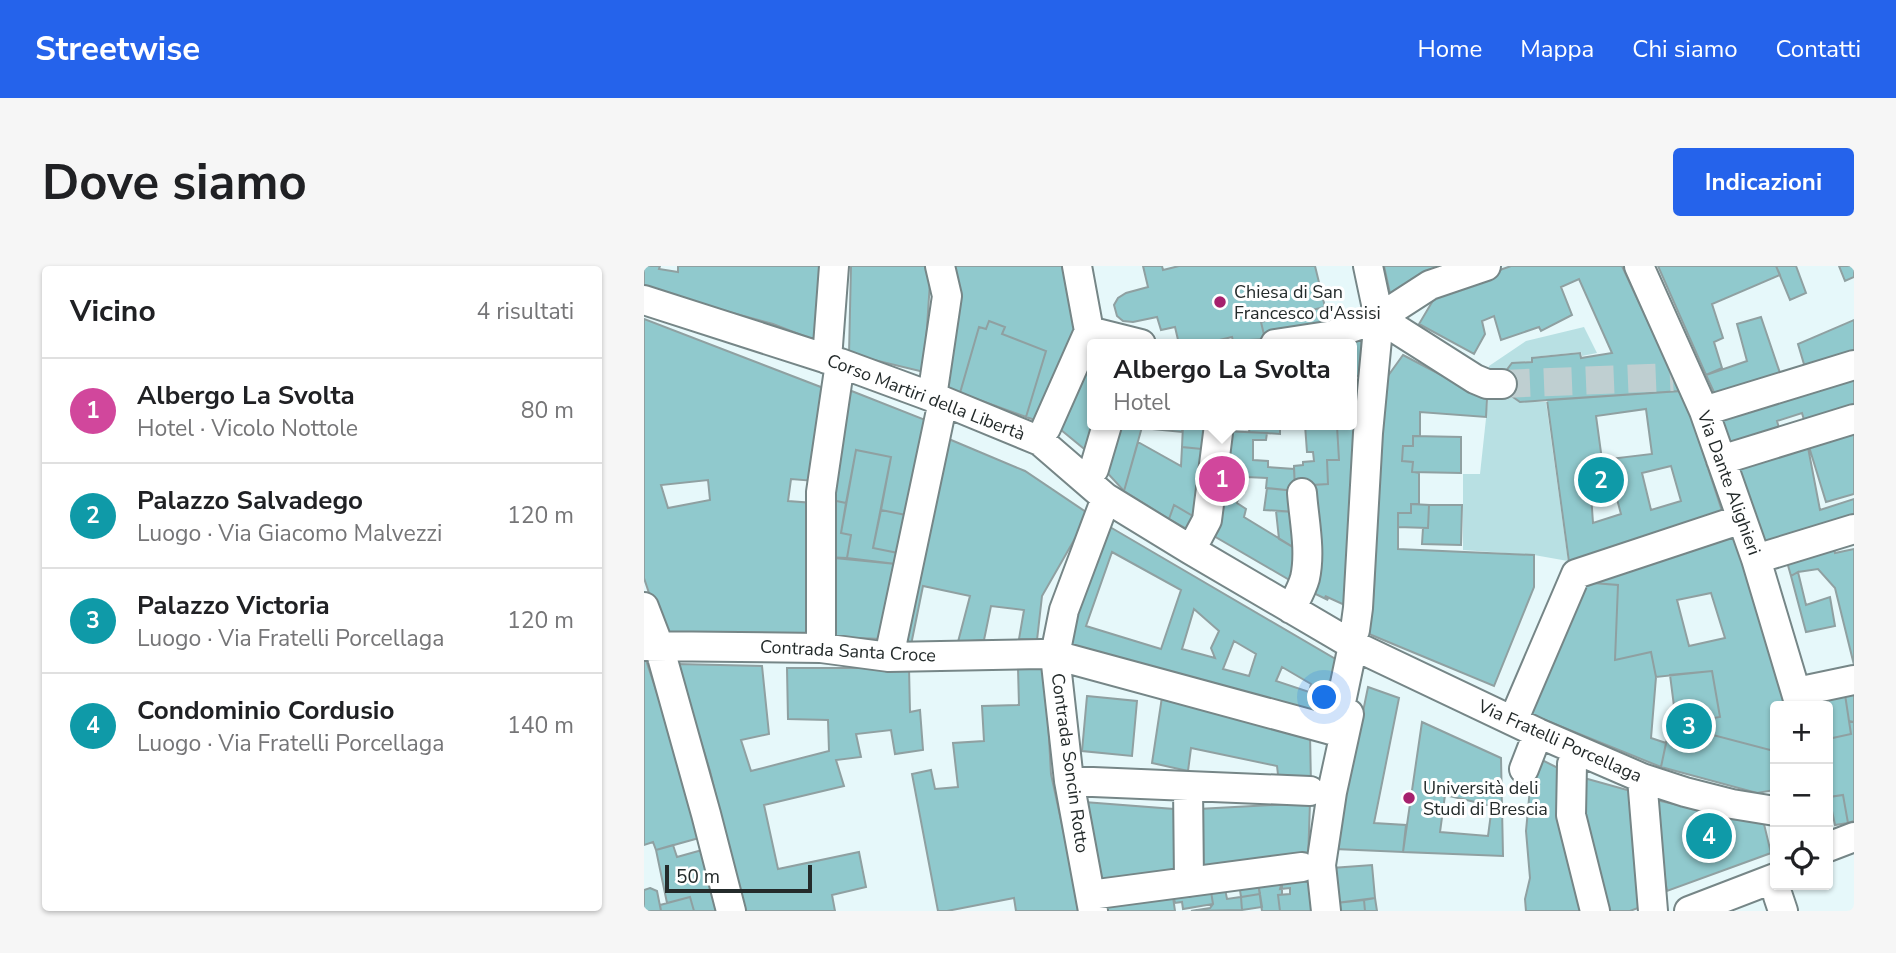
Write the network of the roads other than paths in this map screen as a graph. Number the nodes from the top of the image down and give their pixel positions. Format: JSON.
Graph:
{"nodes":[{"id":1,"x":834,"y":266,"type":"edge"},
{"id":2,"x":940,"y":266,"type":"edge"},
{"id":3,"x":1077,"y":266,"type":"edge"},
{"id":4,"x":1368,"y":266,"type":"edge"},
{"id":5,"x":1486,"y":266,"type":"edge"},
{"id":6,"x":1639,"y":266,"type":"edge"},
{"id":7,"x":644,"y":300,"type":"edge"},
{"id":8,"x":1379,"y":318,"type":"junction"},
{"id":9,"x":1105,"y":337,"type":"edge"},
{"id":10,"x":1308,"y":339,"type":"edge"},
{"id":11,"x":834,"y":361,"type":"junction"},
{"id":12,"x":1087,"y":365,"type":"edge"},
{"id":13,"x":1854,"y":365,"type":"edge"},
{"id":14,"x":1488,"y":381,"type":"tunnel mouth"},
{"id":15,"x":937,"y":399,"type":"junction"},
{"id":16,"x":1704,"y":411,"type":"junction"},
{"id":17,"x":1854,"y":419,"type":"edge"},
{"id":18,"x":1046,"y":428,"type":"dead end"},
{"id":19,"x":1106,"y":430,"type":"edge"},
{"id":20,"x":1218,"y":430,"type":"edge"},
{"id":21,"x":1721,"y":460,"type":"junction"},
{"id":22,"x":1094,"y":469,"type":"dead end"},
{"id":23,"x":1302,"y":493,"type":"dead end"},
{"id":24,"x":1106,"y":498,"type":"junction"},
{"id":25,"x":1742,"y":519,"type":"junction"},
{"id":26,"x":1854,"y":529,"type":"edge"},
{"id":27,"x":1191,"y":550,"type":"junction"},
{"id":28,"x":1756,"y":559,"type":"junction"},
{"id":29,"x":644,"y":607,"type":"edge"},
{"id":30,"x":1291,"y":609,"type":"junction"},
{"id":31,"x":1356,"y":645,"type":"junction"},
{"id":32,"x":651,"y":646,"type":"edge"},
{"id":33,"x":821,"y":648,"type":"junction"},
{"id":34,"x":1055,"y":656,"type":"junction"},
{"id":35,"x":889,"y":657,"type":"junction"},
{"id":36,"x":1854,"y":681,"type":"edge"},
{"id":37,"x":1798,"y":699,"type":"edge"},
{"id":38,"x":1526,"y":727,"type":"junction"},
{"id":39,"x":1572,"y":764,"type":"dead end"},
{"id":40,"x":1524,"y":769,"type":"dead end"},
{"id":41,"x":1642,"y":778,"type":"junction"},
{"id":42,"x":1069,"y":781,"type":"junction"},
{"id":43,"x":1188,"y":786,"type":"junction"},
{"id":44,"x":1310,"y":791,"type":"dead end"},
{"id":45,"x":1770,"y":810,"type":"edge"},
{"id":46,"x":1303,"y":867,"type":"dead end"},
{"id":47,"x":1189,"y":881,"type":"junction"},
{"id":48,"x":1779,"y":895,"type":"edge"},
{"id":49,"x":1091,"y":903,"type":"edge"},
{"id":50,"x":731,"y":911,"type":"edge"},
{"id":51,"x":1326,"y":911,"type":"edge"},
{"id":52,"x":1595,"y":911,"type":"edge"},
{"id":53,"x":1653,"y":911,"type":"edge"},
{"id":54,"x":1689,"y":911,"type":"edge"}],
"edges":[{"from":1,"to":11,"type":"street"},
{"from":2,"to":15,"type":"street"},
{"from":3,"to":9,"type":"street"},
{"from":4,"to":8,"type":"street"},
{"from":5,"to":8,"type":"street"},
{"from":6,"to":16,"type":"street","name":"Via Dante Alighieri"},
{"from":7,"to":11,"type":"street","name":"Corso Martiri della Libertà"},
{"from":8,"to":10,"type":"street"},
{"from":8,"to":14,"type":"street"},
{"from":8,"to":31,"type":"street"},
{"from":11,"to":15,"type":"street","name":"Corso Martiri della Libertà"},
{"from":11,"to":33,"type":"street"},
{"from":12,"to":18,"type":"street"},
{"from":13,"to":16,"type":"street"},
{"from":15,"to":24,"type":"street","name":"Corso Martiri della Libertà"},
{"from":15,"to":35,"type":"street"},
{"from":16,"to":21,"type":"street","name":"Via Dante Alighieri"},
{"from":17,"to":21,"type":"street"},
{"from":19,"to":22,"type":"street"},
{"from":20,"to":27,"type":"street"},
{"from":21,"to":25,"type":"street","name":"Via Dante Alighieri"},
{"from":23,"to":30,"type":"street"},
{"from":24,"to":27,"type":"street","name":"Corso Martiri della Libertà"},
{"from":24,"to":34,"type":"street","name":"Contrada Soncin Rotto"},
{"from":25,"to":28,"type":"street","name":"Via Dante Alighieri"},
{"from":25,"to":38,"type":"street"},
{"from":26,"to":28,"type":"street"},
{"from":27,"to":30,"type":"street","name":"Corso Martiri della Libertà"},
{"from":28,"to":37,"type":"street","name":"Via Dante Alighieri"},
{"from":29,"to":32,"type":"street"},
{"from":30,"to":31,"type":"street","name":"Corso Martiri della Libertà"},
{"from":31,"to":34,"type":"street","name":"Contrada Santa Croce"},
{"from":31,"to":38,"type":"street","name":"Via Fratelli Porcellaga"},
{"from":31,"to":51,"type":"street"},
{"from":32,"to":33,"type":"street","name":"Contrada Santa Croce"},
{"from":32,"to":50,"type":"street"},
{"from":33,"to":35,"type":"street","name":"Contrada Santa Croce"},
{"from":34,"to":35,"type":"street","name":"Contrada Santa Croce"},
{"from":34,"to":42,"type":"street","name":"Contrada Soncin Rotto"},
{"from":36,"to":37,"type":"street"},
{"from":38,"to":40,"type":"street"},
{"from":38,"to":41,"type":"street","name":"Via Fratelli Porcellaga"},
{"from":39,"to":52,"type":"street"},
{"from":41,"to":45,"type":"street","name":"Via Fratelli Porcellaga"},
{"from":41,"to":53,"type":"street"},
{"from":42,"to":43,"type":"street"},
{"from":42,"to":49,"type":"street","name":"Contrada Soncin Rotto"},
{"from":43,"to":44,"type":"street"},
{"from":43,"to":47,"type":"street"},
{"from":46,"to":47,"type":"street"},
{"from":47,"to":49,"type":"street"},
{"from":48,"to":54,"type":"street"}]}
